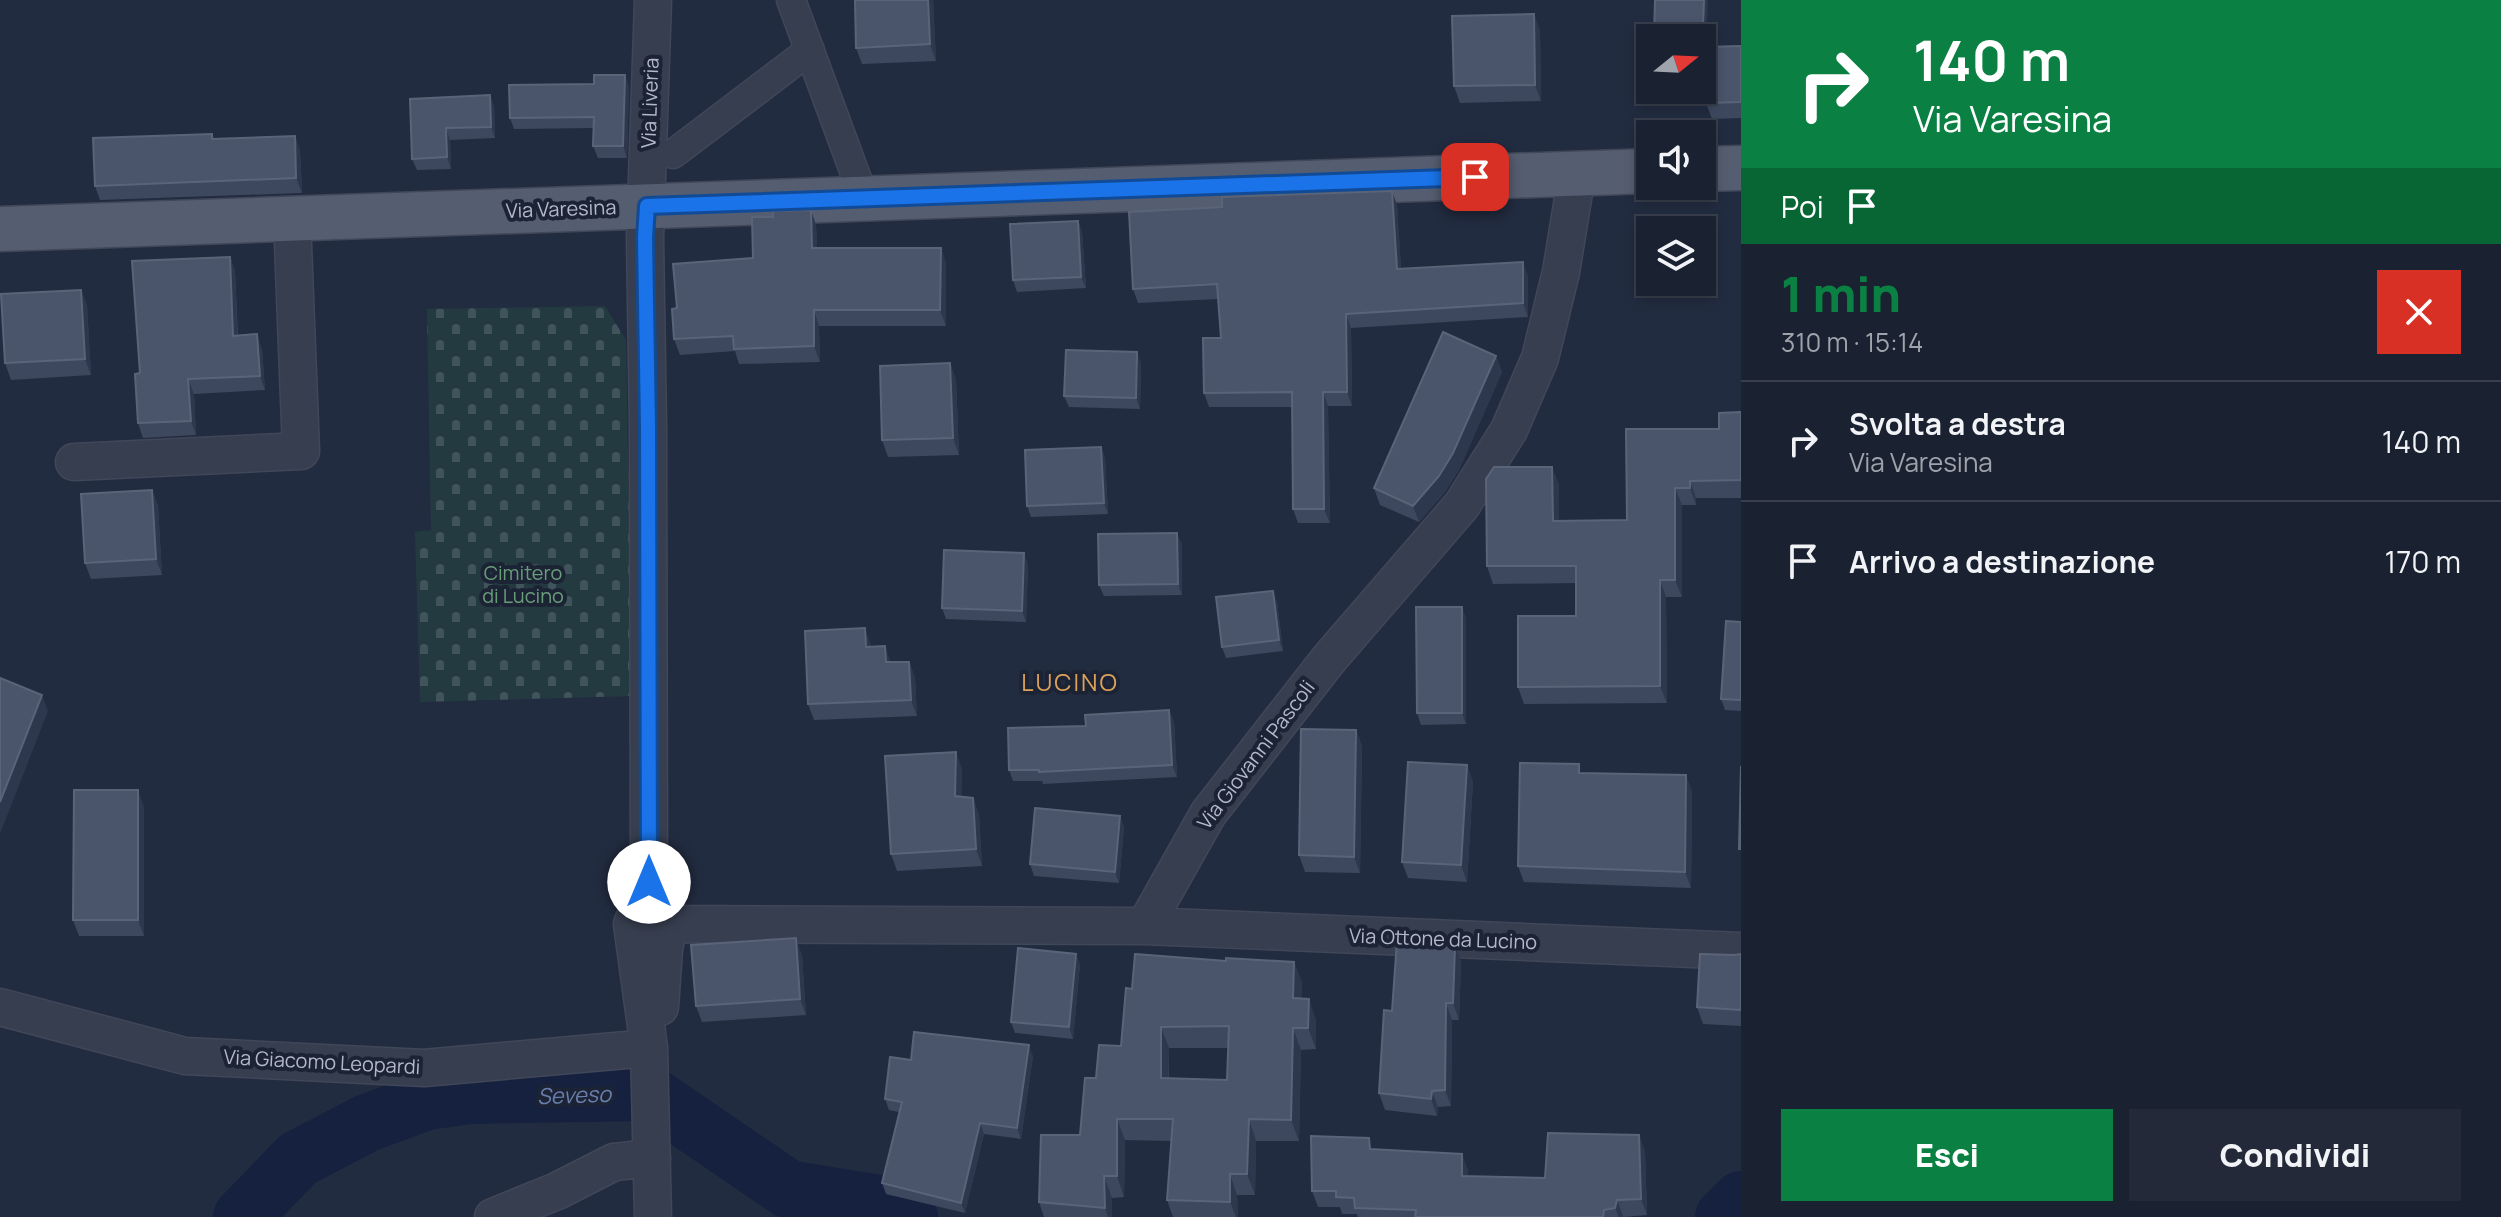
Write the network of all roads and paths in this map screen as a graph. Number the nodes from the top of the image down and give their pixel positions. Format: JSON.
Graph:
{"nodes":[{"id":1,"x":653,"y":0,"type":"edge"},
{"id":2,"x":791,"y":0,"type":"edge"},
{"id":3,"x":810,"y":50,"type":"junction"},
{"id":4,"x":673,"y":154,"type":"dead end"},
{"id":5,"x":1741,"y":168,"type":"edge"},
{"id":6,"x":1716,"y":169,"type":"edge"},
{"id":7,"x":1636,"y":172,"type":"edge"},
{"id":8,"x":1577,"y":174,"type":"junction"},
{"id":9,"x":864,"y":198,"type":"junction"},
{"id":10,"x":647,"y":206,"type":"junction"},
{"id":11,"x":292,"y":218,"type":"junction"},
{"id":12,"x":0,"y":229,"type":"edge"},
{"id":13,"x":74,"y":462,"type":"dead end"},
{"id":14,"x":649,"y":882,"type":"junction"},
{"id":15,"x":669,"y":924,"type":"junction"},
{"id":16,"x":1145,"y":926,"type":"junction"},
{"id":17,"x":1741,"y":951,"type":"edge"},
{"id":18,"x":0,"y":1007,"type":"edge"},
{"id":19,"x":650,"y":1061,"type":"junction"},
{"id":20,"x":651,"y":1150,"type":"junction"},
{"id":21,"x":507,"y":1214,"type":"edge"},
{"id":22,"x":653,"y":1217,"type":"edge"}],
"edges":[{"from":1,"to":10,"type":"street","name":"Via Liveria"},
{"from":2,"to":3,"type":"street"},
{"from":3,"to":4,"type":"street"},
{"from":3,"to":9,"type":"street"},
{"from":5,"to":6,"type":"main road"},
{"from":7,"to":8,"type":"main road","name":"Via Varesina"},
{"from":8,"to":9,"type":"main road","name":"Via Varesina"},
{"from":8,"to":16,"type":"street","name":"Via Giovanni Pascoli"},
{"from":9,"to":10,"type":"main road","name":"Via Varesina"},
{"from":10,"to":11,"type":"main road","name":"Via Varesina"},
{"from":10,"to":14,"type":"street","name":"Via Liveria"},
{"from":11,"to":12,"type":"main road","name":"Via Varesina"},
{"from":11,"to":13,"type":"street"},
{"from":14,"to":15,"type":"street"},
{"from":14,"to":19,"type":"street"},
{"from":15,"to":16,"type":"street"},
{"from":15,"to":19,"type":"street"},
{"from":16,"to":17,"type":"street","name":"Via Ottone da Lucino"},
{"from":18,"to":19,"type":"street","name":"Via Giacomo Leopardi"},
{"from":19,"to":20,"type":"street"},
{"from":20,"to":21,"type":"street"},
{"from":20,"to":22,"type":"street"}]}
